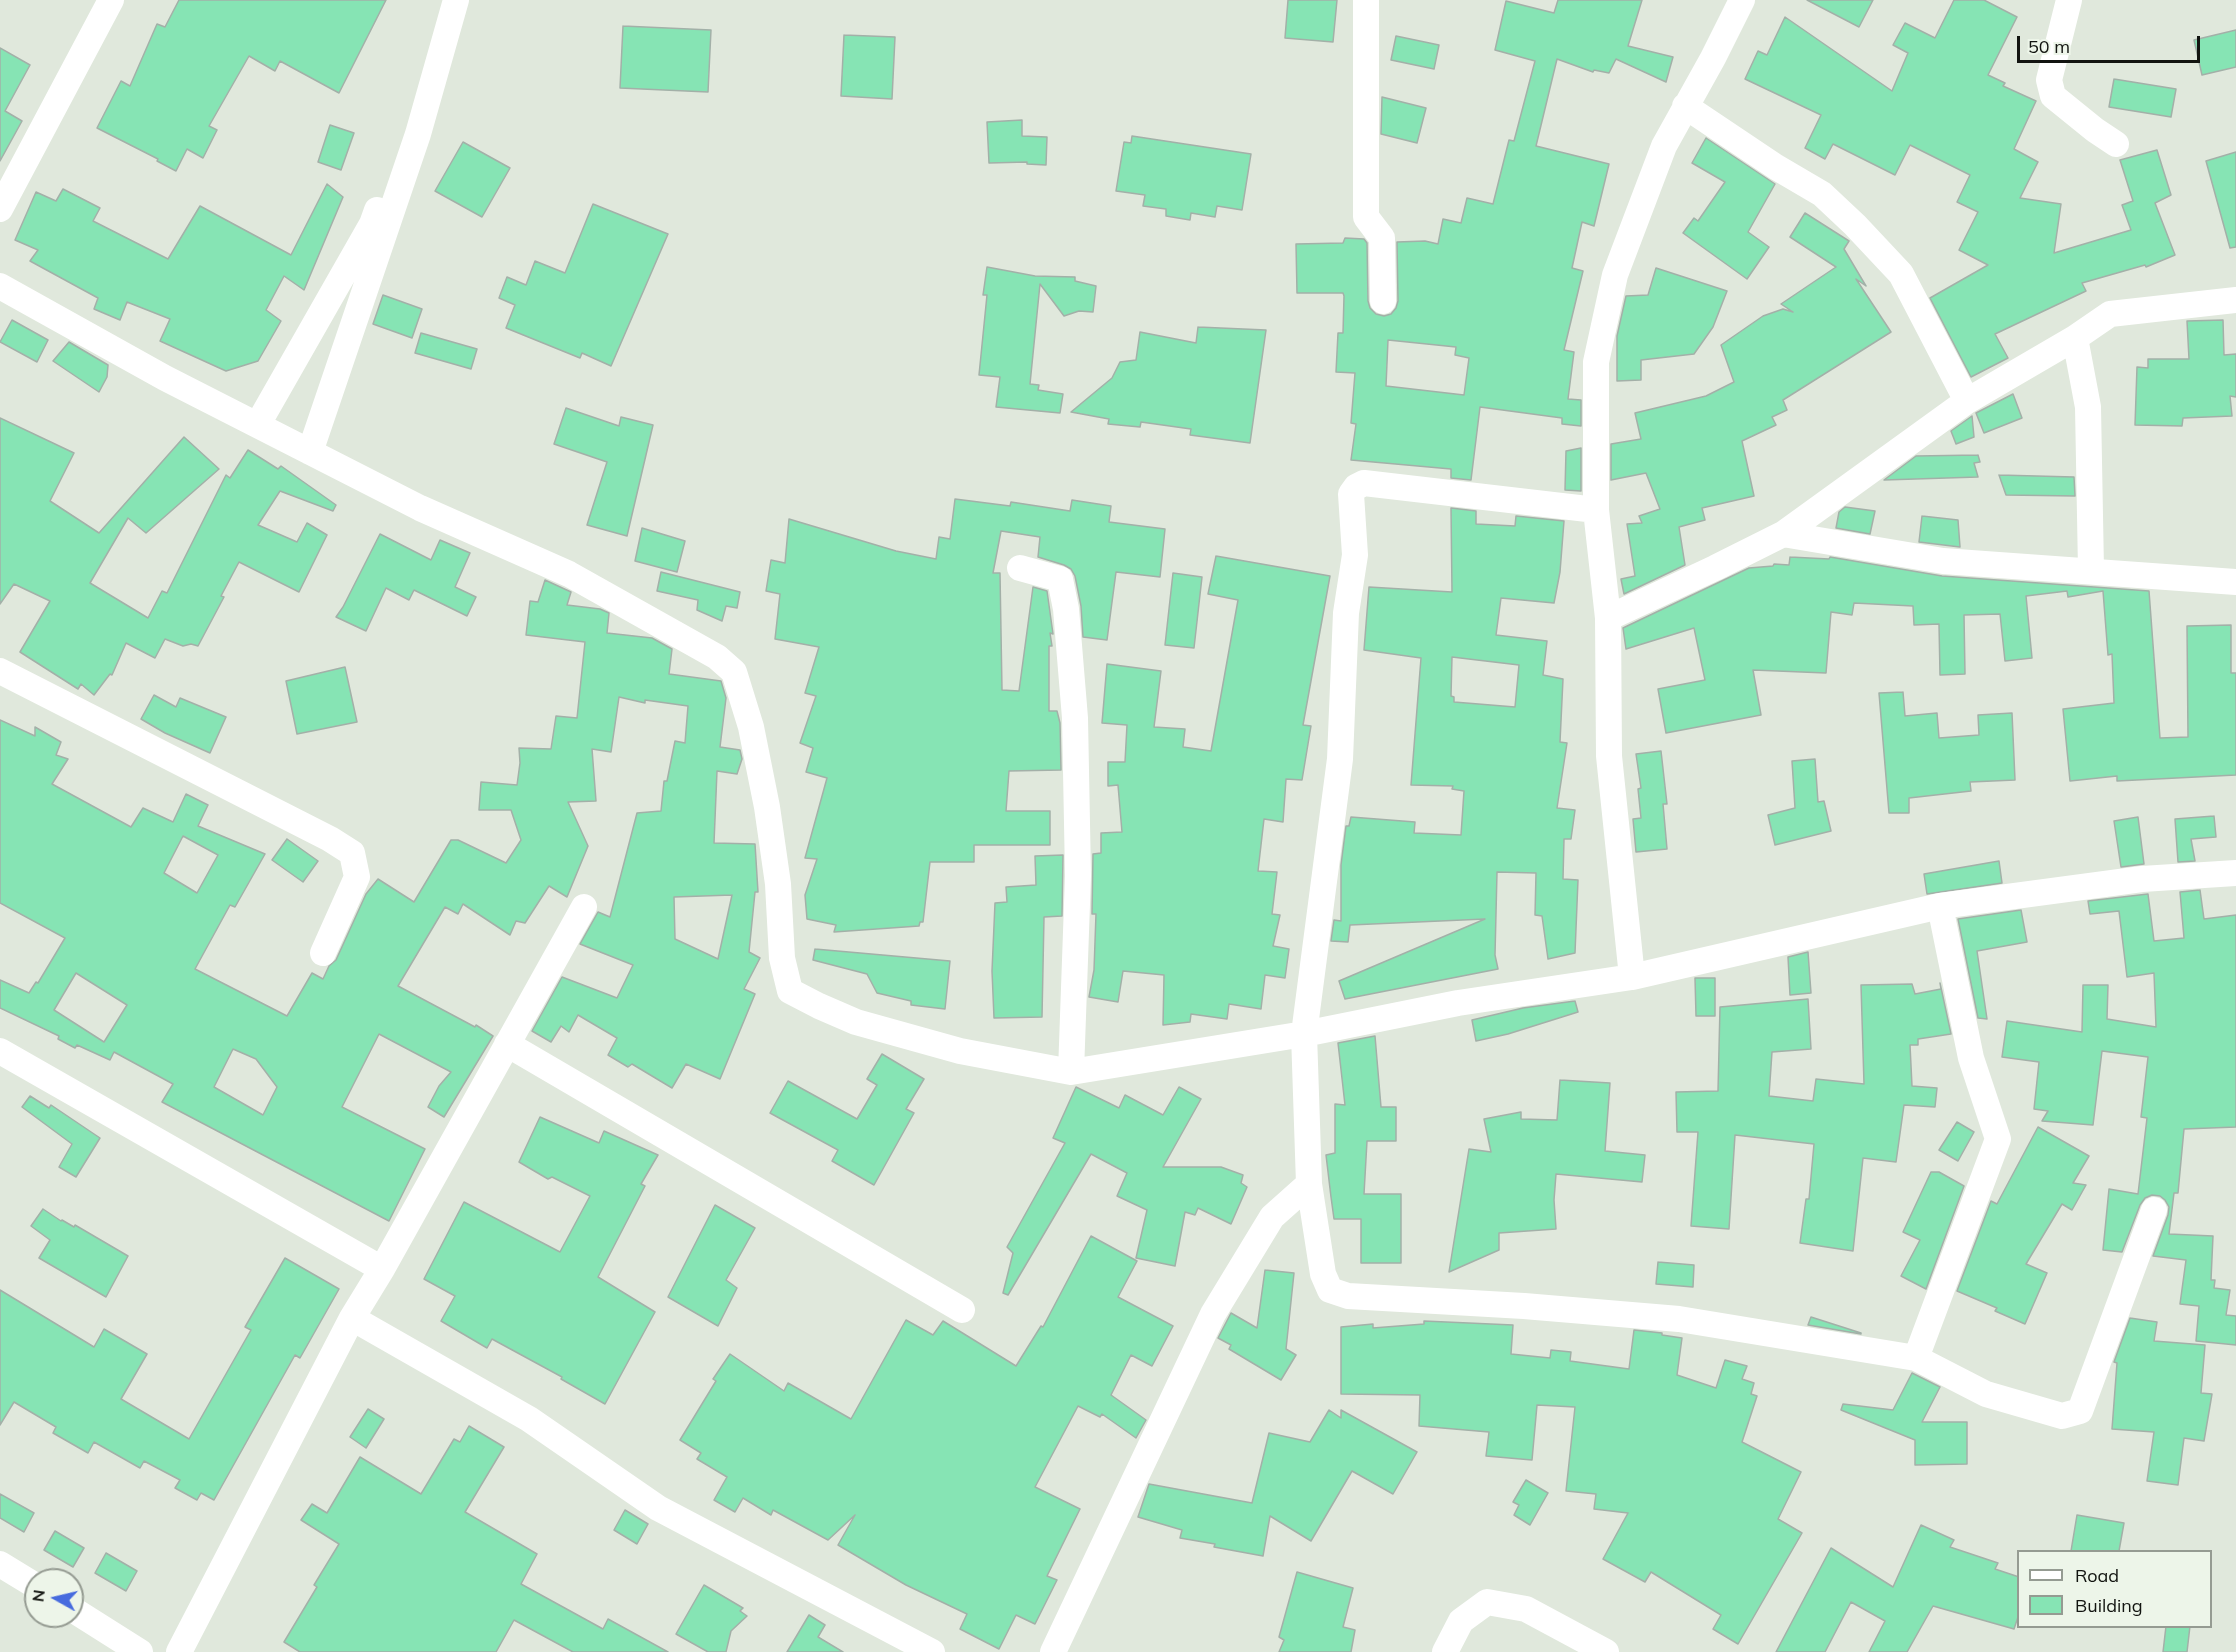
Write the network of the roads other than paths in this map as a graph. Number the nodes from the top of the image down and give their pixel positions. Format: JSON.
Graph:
{"nodes":[{"id":1,"x":111,"y":0,"type":"edge"},
{"id":2,"x":441,"y":0,"type":"edge"},
{"id":3,"x":456,"y":0,"type":"edge"},
{"id":4,"x":1366,"y":0,"type":"edge"},
{"id":5,"x":1742,"y":0,"type":"edge"},
{"id":6,"x":2069,"y":0,"type":"edge"},
{"id":7,"x":1685,"y":106,"type":"junction"},
{"id":8,"x":2116,"y":144,"type":"dead end"},
{"id":9,"x":0,"y":209,"type":"edge"},
{"id":10,"x":0,"y":286,"type":"edge"},
{"id":11,"x":2236,"y":300,"type":"edge"},
{"id":12,"x":1383,"y":301,"type":"dead end"},
{"id":13,"x":2075,"y":338,"type":"junction"},
{"id":14,"x":1967,"y":401,"type":"junction"},
{"id":15,"x":258,"y":424,"type":"junction"},
{"id":16,"x":310,"y":452,"type":"junction"},
{"id":17,"x":1596,"y":510,"type":"junction"},
{"id":18,"x":1783,"y":534,"type":"junction"},
{"id":19,"x":1020,"y":568,"type":"dead end"},
{"id":20,"x":2091,"y":570,"type":"junction"},
{"id":21,"x":2236,"y":582,"type":"edge"},
{"id":22,"x":1608,"y":618,"type":"junction"},
{"id":23,"x":0,"y":671,"type":"edge"},
{"id":24,"x":2236,"y":873,"type":"edge"},
{"id":25,"x":1940,"y":906,"type":"junction"},
{"id":26,"x":584,"y":907,"type":"dead end"},
{"id":27,"x":323,"y":953,"type":"dead end"},
{"id":28,"x":1632,"y":977,"type":"junction"},
{"id":29,"x":1304,"y":1034,"type":"junction"},
{"id":30,"x":507,"y":1044,"type":"junction"},
{"id":31,"x":0,"y":1051,"type":"edge"},
{"id":32,"x":1071,"y":1072,"type":"junction"},
{"id":33,"x":1309,"y":1184,"type":"junction"},
{"id":34,"x":2154,"y":1210,"type":"dead end"},
{"id":35,"x":382,"y":1269,"type":"junction"},
{"id":36,"x":962,"y":1310,"type":"dead end"},
{"id":37,"x":352,"y":1318,"type":"junction"},
{"id":38,"x":1916,"y":1358,"type":"junction"},
{"id":39,"x":0,"y":1564,"type":"edge"},
{"id":40,"x":24,"y":1579,"type":"edge"},
{"id":41,"x":84,"y":1616,"type":"edge"},
{"id":42,"x":141,"y":1652,"type":"edge"},
{"id":43,"x":179,"y":1652,"type":"edge"},
{"id":44,"x":932,"y":1652,"type":"edge"},
{"id":45,"x":1053,"y":1652,"type":"edge"},
{"id":46,"x":1445,"y":1652,"type":"edge"},
{"id":47,"x":1606,"y":1652,"type":"edge"}],
"edges":[{"from":1,"to":9,"type":"street"},
{"from":2,"to":15,"type":"street"},
{"from":3,"to":16,"type":"street"},
{"from":4,"to":12,"type":"street"},
{"from":5,"to":7,"type":"street"},
{"from":6,"to":8,"type":"street"},
{"from":7,"to":14,"type":"street"},
{"from":7,"to":17,"type":"street"},
{"from":10,"to":15,"type":"street"},
{"from":11,"to":13,"type":"street"},
{"from":13,"to":14,"type":"street"},
{"from":13,"to":20,"type":"street"},
{"from":14,"to":18,"type":"street"},
{"from":15,"to":16,"type":"street"},
{"from":16,"to":32,"type":"street"},
{"from":17,"to":22,"type":"street"},
{"from":17,"to":29,"type":"street"},
{"from":18,"to":20,"type":"street"},
{"from":18,"to":22,"type":"street"},
{"from":19,"to":32,"type":"street"},
{"from":20,"to":21,"type":"street"},
{"from":22,"to":28,"type":"street"},
{"from":23,"to":27,"type":"street"},
{"from":24,"to":25,"type":"street"},
{"from":25,"to":28,"type":"street"},
{"from":25,"to":38,"type":"street"},
{"from":26,"to":30,"type":"street"},
{"from":28,"to":29,"type":"street"},
{"from":29,"to":32,"type":"street"},
{"from":29,"to":33,"type":"street"},
{"from":30,"to":35,"type":"street"},
{"from":30,"to":36,"type":"street"},
{"from":31,"to":35,"type":"street"},
{"from":33,"to":38,"type":"street"},
{"from":33,"to":45,"type":"street"},
{"from":34,"to":38,"type":"street"},
{"from":35,"to":37,"type":"street"},
{"from":37,"to":43,"type":"street"},
{"from":37,"to":44,"type":"street"},
{"from":39,"to":40,"type":"street"},
{"from":41,"to":42,"type":"street"},
{"from":46,"to":47,"type":"street"}]}
